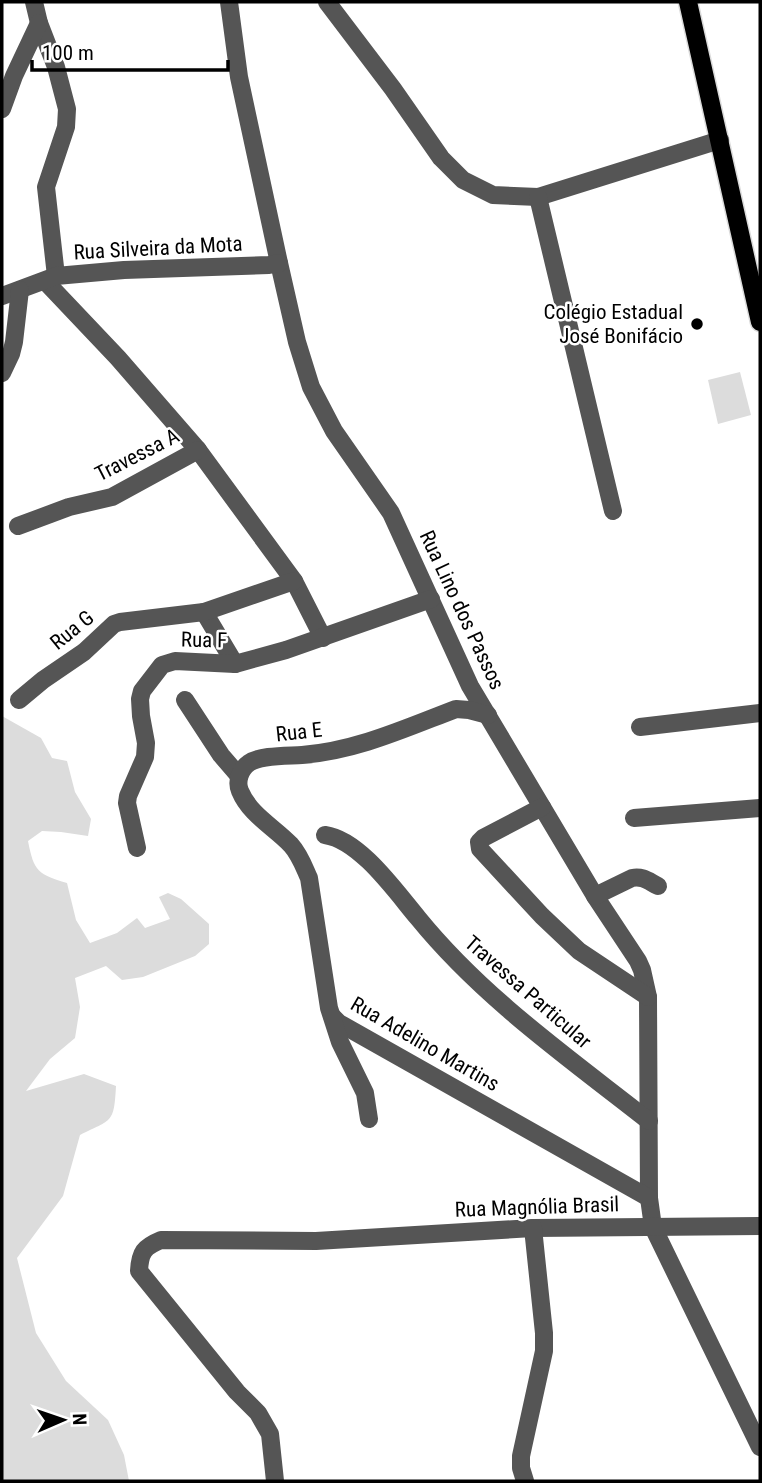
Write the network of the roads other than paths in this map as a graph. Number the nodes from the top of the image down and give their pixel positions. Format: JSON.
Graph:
{"nodes":[{"id":1,"x":34,"y":2,"type":"edge"},
{"id":2,"x":229,"y":2,"type":"edge"},
{"id":3,"x":327,"y":2,"type":"edge"},
{"id":4,"x":688,"y":2,"type":"edge"},
{"id":5,"x":39,"y":23,"type":"junction"},
{"id":6,"x":2,"y":109,"type":"edge"},
{"id":7,"x":720,"y":140,"type":"junction"},
{"id":8,"x":538,"y":197,"type":"junction"},
{"id":9,"x":279,"y":263,"type":"junction"},
{"id":10,"x":50,"y":279,"type":"junction"},
{"id":11,"x":20,"y":290,"type":"junction"},
{"id":12,"x":2,"y":296,"type":"edge"},
{"id":13,"x":759,"y":315,"type":"edge"},
{"id":14,"x":2,"y":373,"type":"edge"},
{"id":15,"x":198,"y":450,"type":"junction"},
{"id":16,"x":613,"y":511,"type":"dead end"},
{"id":17,"x":18,"y":526,"type":"dead end"},
{"id":18,"x":294,"y":581,"type":"junction"},
{"id":19,"x":431,"y":599,"type":"junction"},
{"id":20,"x":204,"y":612,"type":"junction"},
{"id":21,"x":323,"y":638,"type":"junction"},
{"id":22,"x":235,"y":664,"type":"junction"},
{"id":23,"x":470,"y":686,"type":"junction"},
{"id":24,"x":19,"y":699,"type":"dead end"},
{"id":25,"x":185,"y":700,"type":"dead end"},
{"id":26,"x":456,"y":709,"type":"junction"},
{"id":27,"x":760,"y":713,"type":"edge"},
{"id":28,"x":488,"y":715,"type":"junction"},
{"id":29,"x":640,"y":727,"type":"dead end"},
{"id":30,"x":239,"y":776,"type":"junction"},
{"id":31,"x":542,"y":807,"type":"junction"},
{"id":32,"x":760,"y":808,"type":"edge"},
{"id":33,"x":634,"y":818,"type":"dead end"},
{"id":34,"x":325,"y":835,"type":"dead end"},
{"id":35,"x":137,"y":848,"type":"dead end"},
{"id":36,"x":658,"y":886,"type":"dead end"},
{"id":37,"x":594,"y":896,"type":"junction"},
{"id":38,"x":648,"y":997,"type":"junction"},
{"id":39,"x":332,"y":1016,"type":"junction"},
{"id":40,"x":369,"y":1119,"type":"dead end"},
{"id":41,"x":649,"y":1121,"type":"junction"},
{"id":42,"x":649,"y":1198,"type":"junction"},
{"id":43,"x":760,"y":1226,"type":"edge"},
{"id":44,"x":653,"y":1227,"type":"junction"},
{"id":45,"x":533,"y":1228,"type":"junction"},
{"id":46,"x":760,"y":1447,"type":"edge"},
{"id":47,"x":275,"y":1481,"type":"edge"},
{"id":48,"x":525,"y":1481,"type":"edge"}],
"edges":[{"from":1,"to":5,"type":"street"},
{"from":2,"to":9,"type":"street","name":"Rua Lino dos Passos"},
{"from":3,"to":8,"type":"street"},
{"from":4,"to":7,"type":"main road"},
{"from":5,"to":6,"type":"street"},
{"from":5,"to":10,"type":"street"},
{"from":7,"to":8,"type":"street"},
{"from":7,"to":13,"type":"main road"},
{"from":8,"to":16,"type":"street"},
{"from":9,"to":10,"type":"street","name":"Rua Silveira da Mota"},
{"from":9,"to":19,"type":"street","name":"Rua Lino dos Passos"},
{"from":10,"to":11,"type":"street","name":"Rua Silveira da Mota"},
{"from":10,"to":15,"type":"street"},
{"from":11,"to":12,"type":"street","name":"Rua Silveira da Mota"},
{"from":11,"to":14,"type":"street"},
{"from":15,"to":17,"type":"street","name":"Travessa A"},
{"from":15,"to":18,"type":"street"},
{"from":18,"to":20,"type":"street","name":"Rua G"},
{"from":18,"to":21,"type":"street"},
{"from":19,"to":21,"type":"street","name":"Rua F"},
{"from":19,"to":23,"type":"street","name":"Rua Lino dos Passos"},
{"from":20,"to":22,"type":"street"},
{"from":20,"to":24,"type":"street","name":"Rua G"},
{"from":21,"to":22,"type":"street","name":"Rua F"},
{"from":22,"to":35,"type":"street","name":"Rua F"},
{"from":23,"to":26,"type":"street"},
{"from":23,"to":28,"type":"street","name":"Rua Lino dos Passos"},
{"from":25,"to":30,"type":"street"},
{"from":26,"to":28,"type":"street"},
{"from":26,"to":30,"type":"street","name":"Rua E"},
{"from":27,"to":29,"type":"street"},
{"from":28,"to":31,"type":"street","name":"Rua Lino dos Passos"},
{"from":30,"to":39,"type":"street","name":"Rua Adelino Martins"},
{"from":31,"to":37,"type":"street","name":"Rua Lino dos Passos"},
{"from":31,"to":38,"type":"street"},
{"from":32,"to":33,"type":"street"},
{"from":34,"to":41,"type":"street","name":"Travessa Particular"},
{"from":36,"to":37,"type":"street"},
{"from":37,"to":38,"type":"street","name":"Rua Lino dos Passos"},
{"from":38,"to":41,"type":"street","name":"Rua Lino dos Passos"},
{"from":39,"to":40,"type":"street"},
{"from":39,"to":42,"type":"street","name":"Rua Adelino Martins"},
{"from":41,"to":42,"type":"street","name":"Rua Lino dos Passos"},
{"from":42,"to":44,"type":"street","name":"Rua Lino dos Passos"},
{"from":43,"to":44,"type":"street","name":"Rua Magnólia Brasil"},
{"from":44,"to":45,"type":"street","name":"Rua Magnólia Brasil"},
{"from":44,"to":46,"type":"street","name":"Rua Lino dos Passos"},
{"from":45,"to":47,"type":"street","name":"Rua Magnólia Brasil"},
{"from":45,"to":48,"type":"street"}]}
